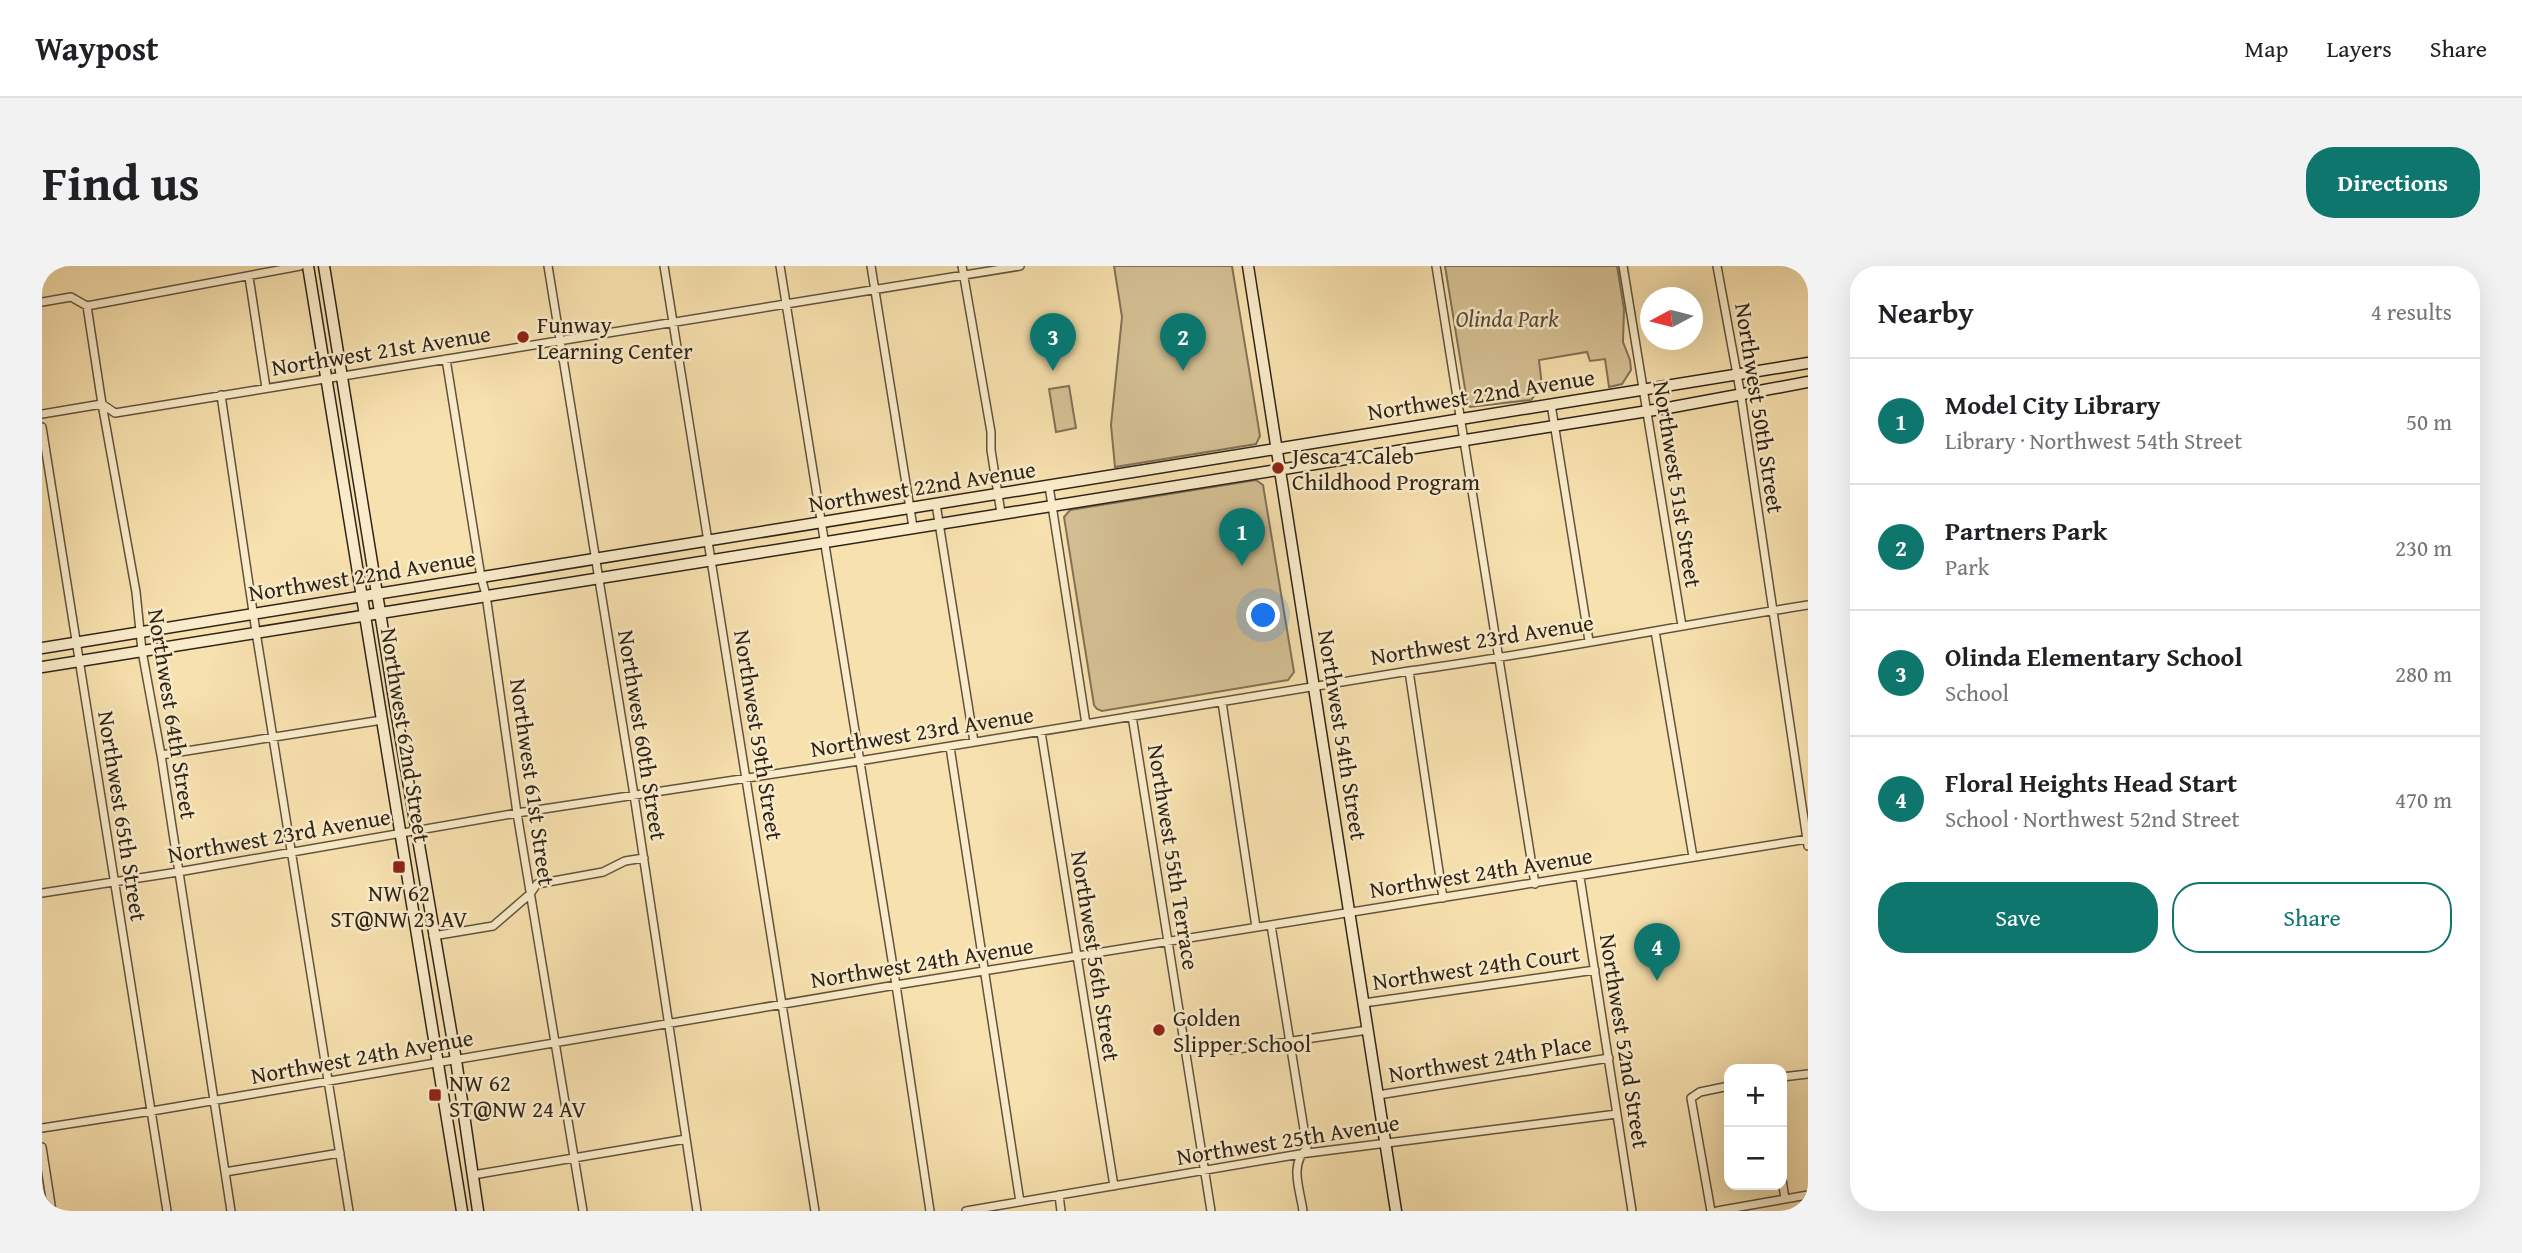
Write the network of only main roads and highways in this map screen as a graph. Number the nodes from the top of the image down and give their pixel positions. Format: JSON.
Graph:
{"nodes":[{"id":1,"x":307,"y":266,"type":"edge"},
{"id":2,"x":324,"y":266,"type":"edge"},
{"id":3,"x":1248,"y":266,"type":"edge"},
{"id":4,"x":1808,"y":363,"type":"edge"},
{"id":5,"x":1808,"y":382,"type":"edge"},
{"id":6,"x":1275,"y":450,"type":"junction"},
{"id":7,"x":1278,"y":468,"type":"junction"},
{"id":8,"x":377,"y":594,"type":"junction"},
{"id":9,"x":363,"y":597,"type":"junction"},
{"id":10,"x":380,"y":612,"type":"junction"},
{"id":11,"x":366,"y":615,"type":"junction"},
{"id":12,"x":42,"y":648,"type":"edge"},
{"id":13,"x":42,"y":667,"type":"edge"},
{"id":14,"x":462,"y":1211,"type":"edge"},
{"id":15,"x":478,"y":1211,"type":"edge"},
{"id":16,"x":1396,"y":1211,"type":"edge"}],
"edges":[{"from":1,"to":9,"type":"main road","name":"Northwest 62nd Street"},
{"from":2,"to":8,"type":"main road","name":"Northwest 62nd Street"},
{"from":3,"to":6,"type":"main road","name":"Northwest 54th Street"},
{"from":4,"to":6,"type":"main road","name":"Northwest 22nd Avenue"},
{"from":5,"to":7,"type":"main road","name":"Northwest 22nd Avenue"},
{"from":6,"to":7,"type":"main road","name":"Northwest 54th Street"},
{"from":6,"to":8,"type":"main road","name":"Northwest 22nd Avenue"},
{"from":7,"to":10,"type":"main road","name":"Northwest 22nd Avenue"},
{"from":7,"to":16,"type":"main road","name":"Northwest 54th Street"},
{"from":8,"to":9,"type":"main road","name":"Northwest 22nd Avenue"},
{"from":8,"to":10,"type":"main road","name":"Northwest 62nd Street"},
{"from":9,"to":11,"type":"main road","name":"Northwest 62nd Street"},
{"from":9,"to":12,"type":"main road","name":"Northwest 22nd Avenue"},
{"from":10,"to":11,"type":"main road","name":"Northwest 22nd Avenue"},
{"from":10,"to":15,"type":"main road","name":"Northwest 62nd Street"},
{"from":11,"to":13,"type":"main road","name":"Northwest 22nd Avenue"},
{"from":11,"to":14,"type":"main road","name":"Northwest 62nd Street"}]}
